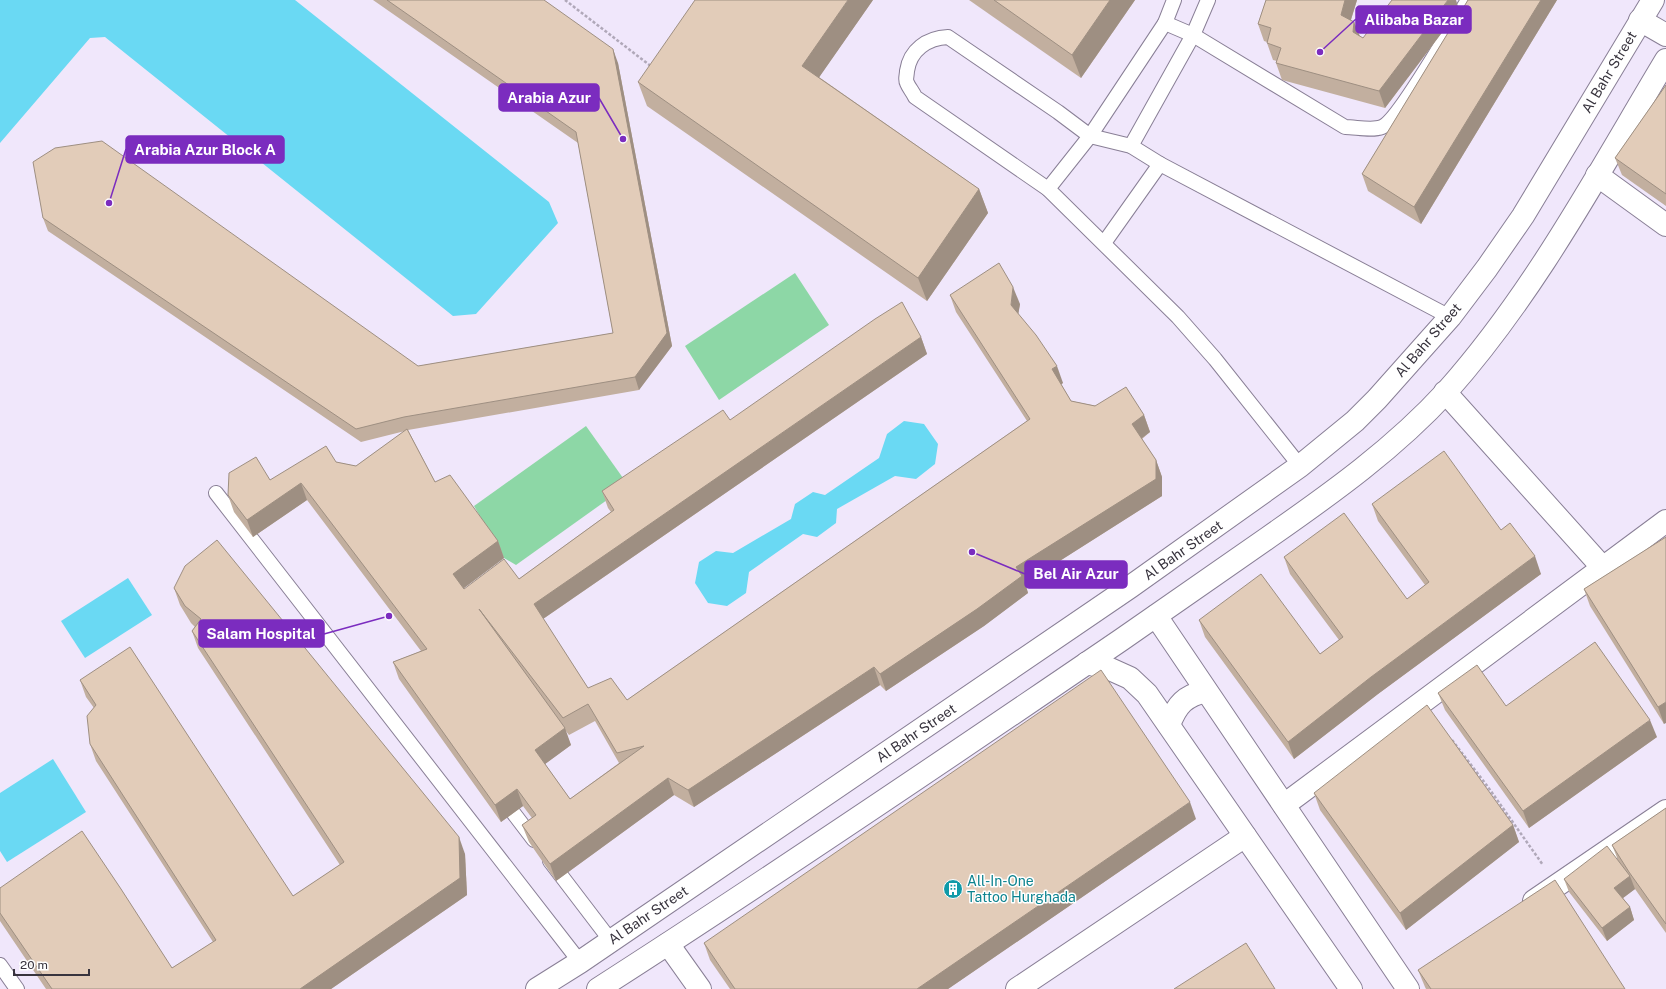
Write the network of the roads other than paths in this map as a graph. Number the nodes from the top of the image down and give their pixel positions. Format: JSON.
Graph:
{"nodes":[{"id":1,"x":1174,"y":0,"type":"edge"},
{"id":2,"x":1208,"y":0,"type":"edge"},
{"id":3,"x":1468,"y":0,"type":"edge"},
{"id":4,"x":1653,"y":0,"type":"edge"},
{"id":5,"x":1640,"y":20,"type":"junction"},
{"id":6,"x":1165,"y":23,"type":"junction"},
{"id":7,"x":1193,"y":35,"type":"junction"},
{"id":8,"x":1666,"y":35,"type":"edge"},
{"id":9,"x":1666,"y":60,"type":"edge"},
{"id":10,"x":1090,"y":136,"type":"junction"},
{"id":11,"x":1131,"y":146,"type":"junction"},
{"id":12,"x":1160,"y":164,"type":"junction"},
{"id":13,"x":1597,"y":175,"type":"junction"},
{"id":14,"x":1048,"y":189,"type":"junction"},
{"id":15,"x":1666,"y":225,"type":"edge"},
{"id":16,"x":1104,"y":243,"type":"junction"},
{"id":17,"x":1450,"y":317,"type":"junction"},
{"id":18,"x":1445,"y":392,"type":"junction"},
{"id":19,"x":1300,"y":466,"type":"junction"},
{"id":20,"x":216,"y":493,"type":"dead end"},
{"id":21,"x":1666,"y":521,"type":"edge"},
{"id":22,"x":1603,"y":568,"type":"junction"},
{"id":23,"x":1156,"y":616,"type":"junction"},
{"id":24,"x":1087,"y":663,"type":"junction"},
{"id":25,"x":1206,"y":691,"type":"junction"},
{"id":26,"x":1169,"y":725,"type":"junction"},
{"id":27,"x":492,"y":784,"type":"edge"},
{"id":28,"x":1284,"y":805,"type":"junction"},
{"id":29,"x":1666,"y":811,"type":"edge"},
{"id":30,"x":1245,"y":836,"type":"junction"},
{"id":31,"x":1518,"y":912,"type":"edge"},
{"id":32,"x":610,"y":941,"type":"junction"},
{"id":33,"x":668,"y":944,"type":"junction"},
{"id":34,"x":580,"y":962,"type":"junction"},
{"id":35,"x":0,"y":965,"type":"edge"},
{"id":36,"x":1412,"y":985,"type":"edge"},
{"id":37,"x":17,"y":989,"type":"edge"},
{"id":38,"x":537,"y":989,"type":"edge"},
{"id":39,"x":598,"y":989,"type":"edge"},
{"id":40,"x":700,"y":989,"type":"edge"},
{"id":41,"x":1016,"y":989,"type":"edge"},
{"id":42,"x":1351,"y":989,"type":"edge"}],
"edges":[{"from":1,"to":6,"type":"lane"},
{"from":2,"to":7,"type":"lane"},
{"from":3,"to":7,"type":"lane"},
{"from":4,"to":5,"type":"main road","name":"Al Bahr Street"},
{"from":5,"to":8,"type":"main road"},
{"from":5,"to":17,"type":"main road","name":"Al Bahr Street"},
{"from":6,"to":7,"type":"lane"},
{"from":6,"to":10,"type":"lane"},
{"from":7,"to":11,"type":"lane"},
{"from":9,"to":13,"type":"main road"},
{"from":10,"to":11,"type":"lane"},
{"from":10,"to":14,"type":"lane"},
{"from":10,"to":14,"type":"lane"},
{"from":11,"to":12,"type":"lane"},
{"from":12,"to":16,"type":"lane"},
{"from":12,"to":17,"type":"lane"},
{"from":13,"to":15,"type":"main road"},
{"from":13,"to":18,"type":"main road"},
{"from":14,"to":16,"type":"lane"},
{"from":16,"to":19,"type":"lane"},
{"from":17,"to":19,"type":"main road","name":"Al Bahr Street"},
{"from":18,"to":22,"type":"main road"},
{"from":18,"to":23,"type":"main road"},
{"from":19,"to":32,"type":"main road","name":"Al Bahr Street"},
{"from":20,"to":34,"type":"lane"},
{"from":21,"to":22,"type":"main road"},
{"from":22,"to":28,"type":"main road"},
{"from":23,"to":24,"type":"main road"},
{"from":23,"to":25,"type":"main road"},
{"from":24,"to":26,"type":"main road"},
{"from":24,"to":33,"type":"main road"},
{"from":25,"to":26,"type":"main road"},
{"from":25,"to":28,"type":"main road"},
{"from":26,"to":30,"type":"main road"},
{"from":27,"to":32,"type":"lane"},
{"from":28,"to":36,"type":"main road"},
{"from":29,"to":31,"type":"main road"},
{"from":30,"to":41,"type":"main road"},
{"from":30,"to":42,"type":"main road"},
{"from":32,"to":34,"type":"main road","name":"Al Bahr Street"},
{"from":33,"to":39,"type":"main road"},
{"from":33,"to":40,"type":"main road"},
{"from":34,"to":38,"type":"main road","name":"Al Bahr Street"},
{"from":35,"to":37,"type":"lane"}]}
